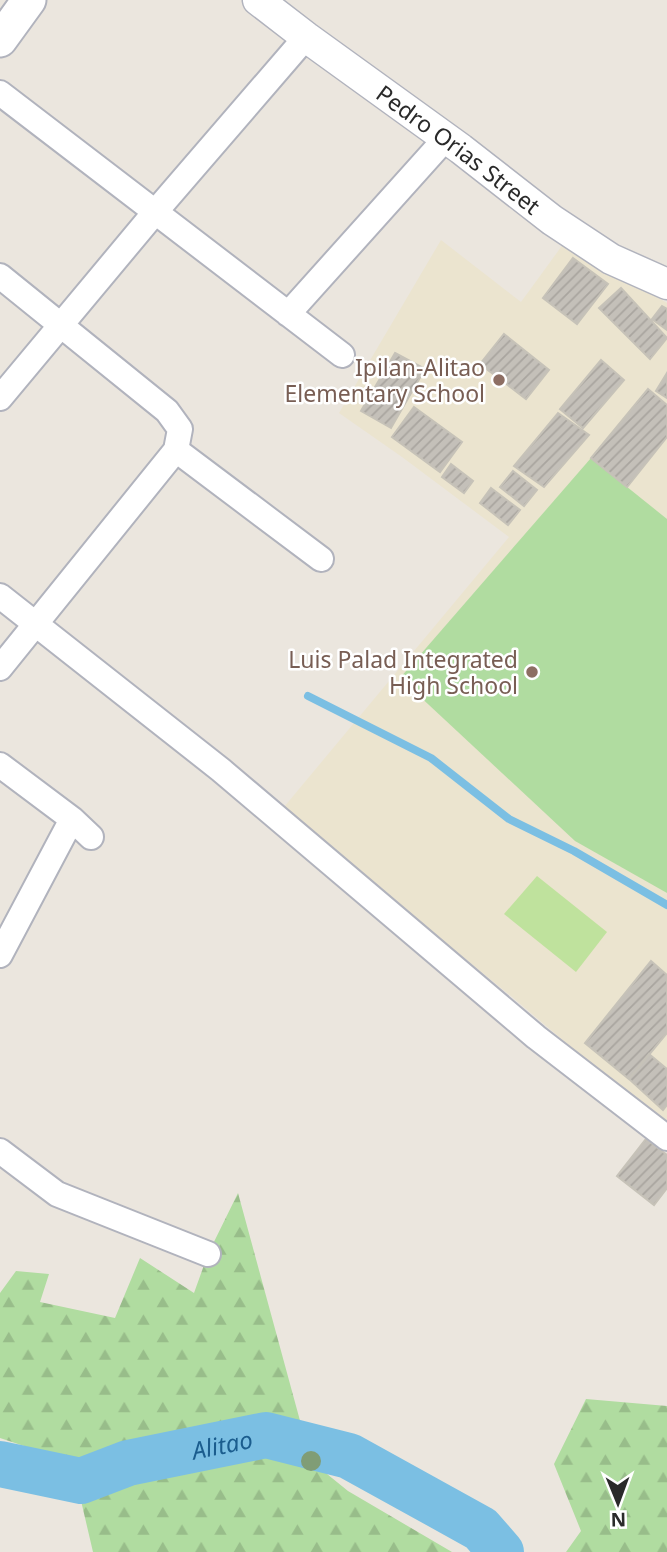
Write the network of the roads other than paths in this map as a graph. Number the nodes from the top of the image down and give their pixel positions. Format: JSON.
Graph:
{"nodes":[{"id":1,"x":29,"y":0,"type":"edge"},
{"id":2,"x":258,"y":0,"type":"edge"},
{"id":3,"x":306,"y":37,"type":"junction"},
{"id":4,"x":0,"y":40,"type":"edge"},
{"id":5,"x":0,"y":93,"type":"edge"},
{"id":6,"x":446,"y":138,"type":"junction"},
{"id":7,"x":156,"y":211,"type":"junction"},
{"id":8,"x":0,"y":276,"type":"edge"},
{"id":9,"x":667,"y":285,"type":"edge"},
{"id":10,"x":288,"y":314,"type":"junction"},
{"id":11,"x":60,"y":325,"type":"junction"},
{"id":12,"x":342,"y":355,"type":"dead end"},
{"id":13,"x":0,"y":398,"type":"edge"},
{"id":14,"x":176,"y":450,"type":"junction"},
{"id":15,"x":320,"y":559,"type":"dead end"},
{"id":16,"x":0,"y":596,"type":"edge"},
{"id":17,"x":36,"y":624,"type":"junction"},
{"id":18,"x":0,"y":668,"type":"edge"},
{"id":19,"x":0,"y":765,"type":"edge"},
{"id":20,"x":72,"y":818,"type":"junction"},
{"id":21,"x":91,"y":837,"type":"dead end"},
{"id":22,"x":0,"y":955,"type":"edge"},
{"id":23,"x":667,"y":1138,"type":"edge"},
{"id":24,"x":0,"y":1151,"type":"edge"},
{"id":25,"x":208,"y":1254,"type":"dead end"}],
"edges":[{"from":1,"to":4,"type":"main road"},
{"from":2,"to":3,"type":"street","name":"Pedro Orias Street"},
{"from":3,"to":6,"type":"street","name":"Pedro Orias Street"},
{"from":3,"to":7,"type":"street"},
{"from":5,"to":7,"type":"street"},
{"from":6,"to":9,"type":"street","name":"Pedro Orias Street"},
{"from":6,"to":10,"type":"street"},
{"from":7,"to":10,"type":"street"},
{"from":7,"to":11,"type":"street"},
{"from":8,"to":11,"type":"street"},
{"from":10,"to":12,"type":"street"},
{"from":11,"to":13,"type":"street"},
{"from":11,"to":14,"type":"street"},
{"from":14,"to":15,"type":"street"},
{"from":14,"to":17,"type":"street"},
{"from":16,"to":17,"type":"street"},
{"from":17,"to":18,"type":"street"},
{"from":17,"to":23,"type":"street"},
{"from":19,"to":20,"type":"street"},
{"from":20,"to":21,"type":"street"},
{"from":20,"to":22,"type":"street"},
{"from":24,"to":25,"type":"street"}]}
